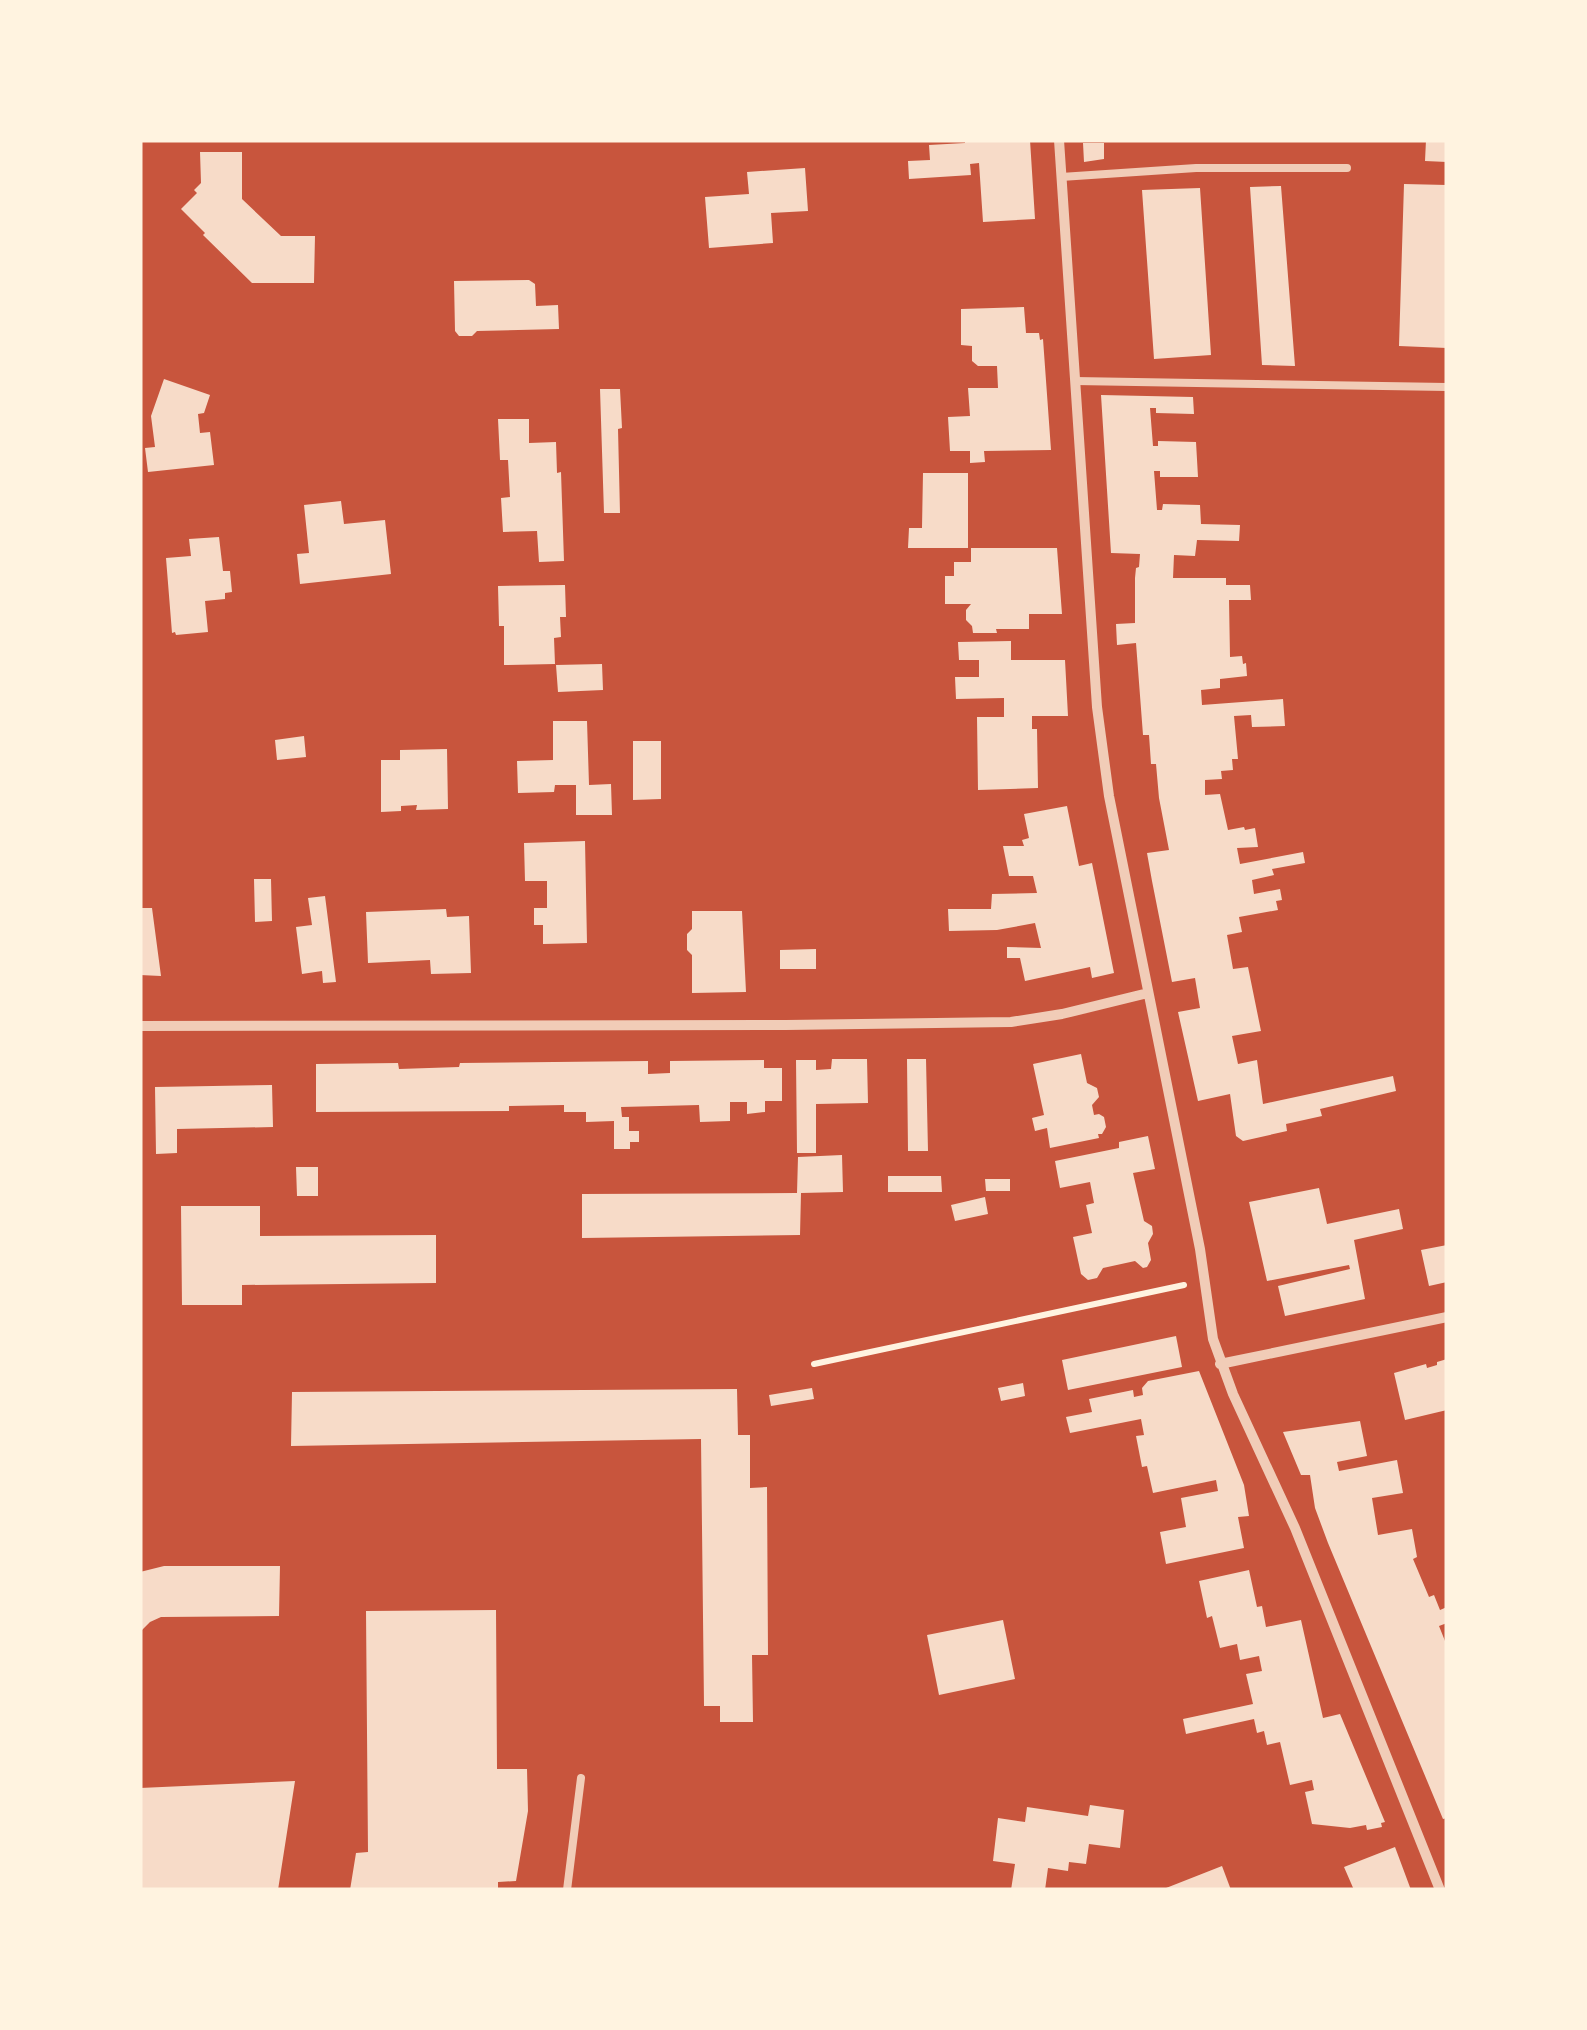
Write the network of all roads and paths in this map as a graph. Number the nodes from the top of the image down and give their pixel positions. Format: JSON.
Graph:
{"nodes":[{"id":1,"x":1059,"y":140,"type":"edge"},
{"id":2,"x":1347,"y":168,"type":"dead end"},
{"id":3,"x":1061,"y":177,"type":"junction"},
{"id":4,"x":1075,"y":381,"type":"junction"},
{"id":5,"x":1447,"y":387,"type":"edge"},
{"id":6,"x":1148,"y":992,"type":"junction"},
{"id":7,"x":140,"y":1026,"type":"edge"},
{"id":8,"x":1204,"y":1280,"type":"junction"},
{"id":9,"x":1447,"y":1317,"type":"edge"},
{"id":10,"x":814,"y":1364,"type":"dead end"},
{"id":11,"x":1220,"y":1364,"type":"junction"},
{"id":12,"x":582,"y":1778,"type":"dead end"},
{"id":13,"x":567,"y":1890,"type":"edge"},
{"id":14,"x":1440,"y":1890,"type":"edge"}],
"edges":[{"from":1,"to":3,"type":"street"},
{"from":2,"to":3,"type":"lane"},
{"from":3,"to":4,"type":"street"},
{"from":4,"to":5,"type":"lane"},
{"from":4,"to":6,"type":"street"},
{"from":6,"to":7,"type":"street"},
{"from":6,"to":8,"type":"street"},
{"from":8,"to":10,"type":"path"},
{"from":8,"to":11,"type":"street"},
{"from":9,"to":11,"type":"street"},
{"from":11,"to":14,"type":"street"},
{"from":12,"to":13,"type":"lane"}]}
